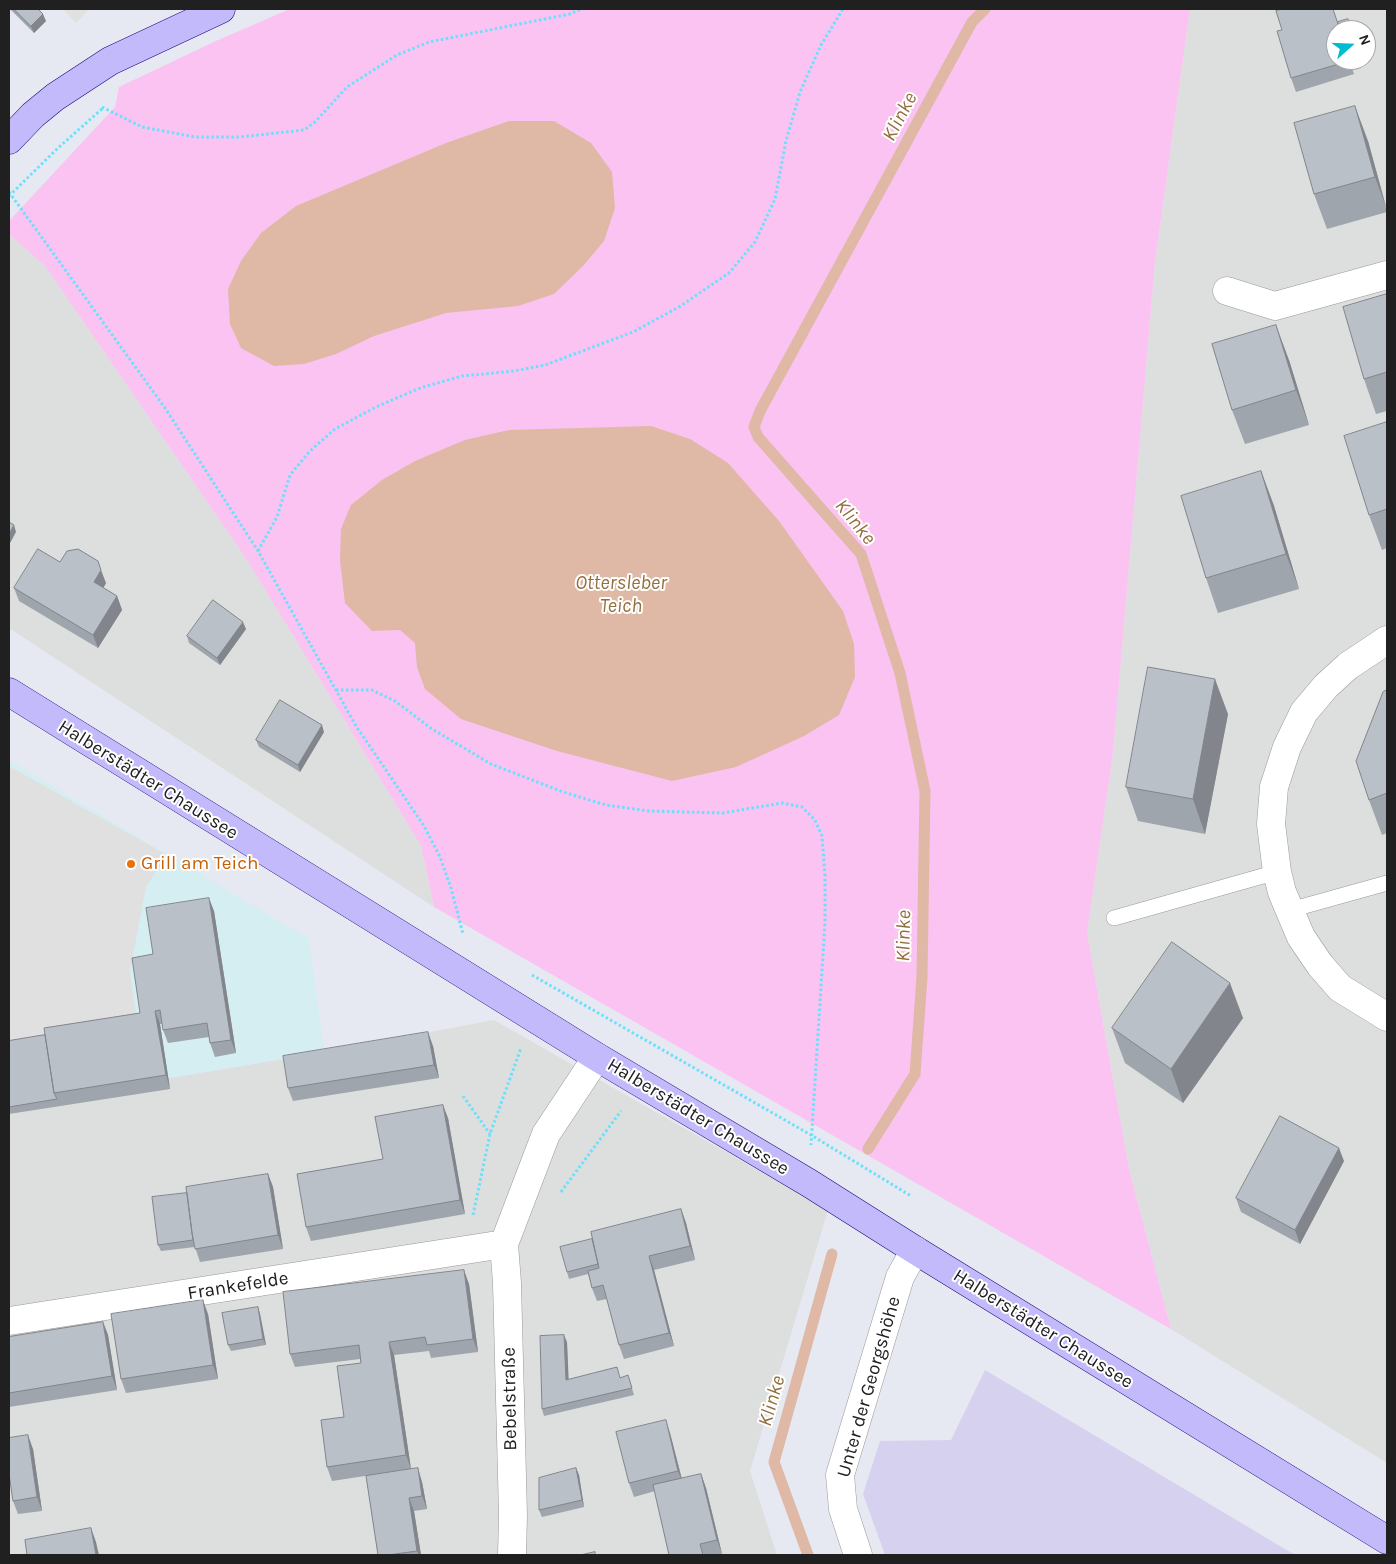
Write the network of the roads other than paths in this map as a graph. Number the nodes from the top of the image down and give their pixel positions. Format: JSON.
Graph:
{"nodes":[{"id":1,"x":221,"y":9,"type":"edge"},
{"id":2,"x":9,"y":140,"type":"edge"},
{"id":3,"x":1387,"y":275,"type":"edge"},
{"id":4,"x":1227,"y":291,"type":"dead end"},
{"id":5,"x":1387,"y":640,"type":"edge"},
{"id":6,"x":9,"y":692,"type":"edge"},
{"id":7,"x":1277,"y":872,"type":"junction"},
{"id":8,"x":1387,"y":883,"type":"edge"},
{"id":9,"x":1290,"y":910,"type":"junction"},
{"id":10,"x":1114,"y":918,"type":"dead end"},
{"id":11,"x":1387,"y":1017,"type":"edge"},
{"id":12,"x":597,"y":1057,"type":"junction"},
{"id":13,"x":504,"y":1244,"type":"junction"},
{"id":14,"x":915,"y":1250,"type":"junction"},
{"id":15,"x":9,"y":1322,"type":"edge"},
{"id":16,"x":1385,"y":1535,"type":"edge"},
{"id":17,"x":512,"y":1555,"type":"edge"},
{"id":18,"x":858,"y":1555,"type":"edge"}],
"edges":[{"from":1,"to":2,"type":"main road"},
{"from":3,"to":4,"type":"street"},
{"from":5,"to":7,"type":"street"},
{"from":6,"to":12,"type":"main road","name":"Halberstädter Chaussee"},
{"from":7,"to":9,"type":"street"},
{"from":7,"to":10,"type":"lane"},
{"from":8,"to":9,"type":"lane"},
{"from":9,"to":11,"type":"street"},
{"from":12,"to":13,"type":"street"},
{"from":12,"to":14,"type":"main road","name":"Halberstädter Chaussee"},
{"from":13,"to":15,"type":"street","name":"Frankefelde"},
{"from":13,"to":17,"type":"street","name":"Bebelstraße"},
{"from":14,"to":16,"type":"main road","name":"Halberstädter Chaussee"},
{"from":14,"to":18,"type":"street","name":"Unter der Georgshöhe"}]}
